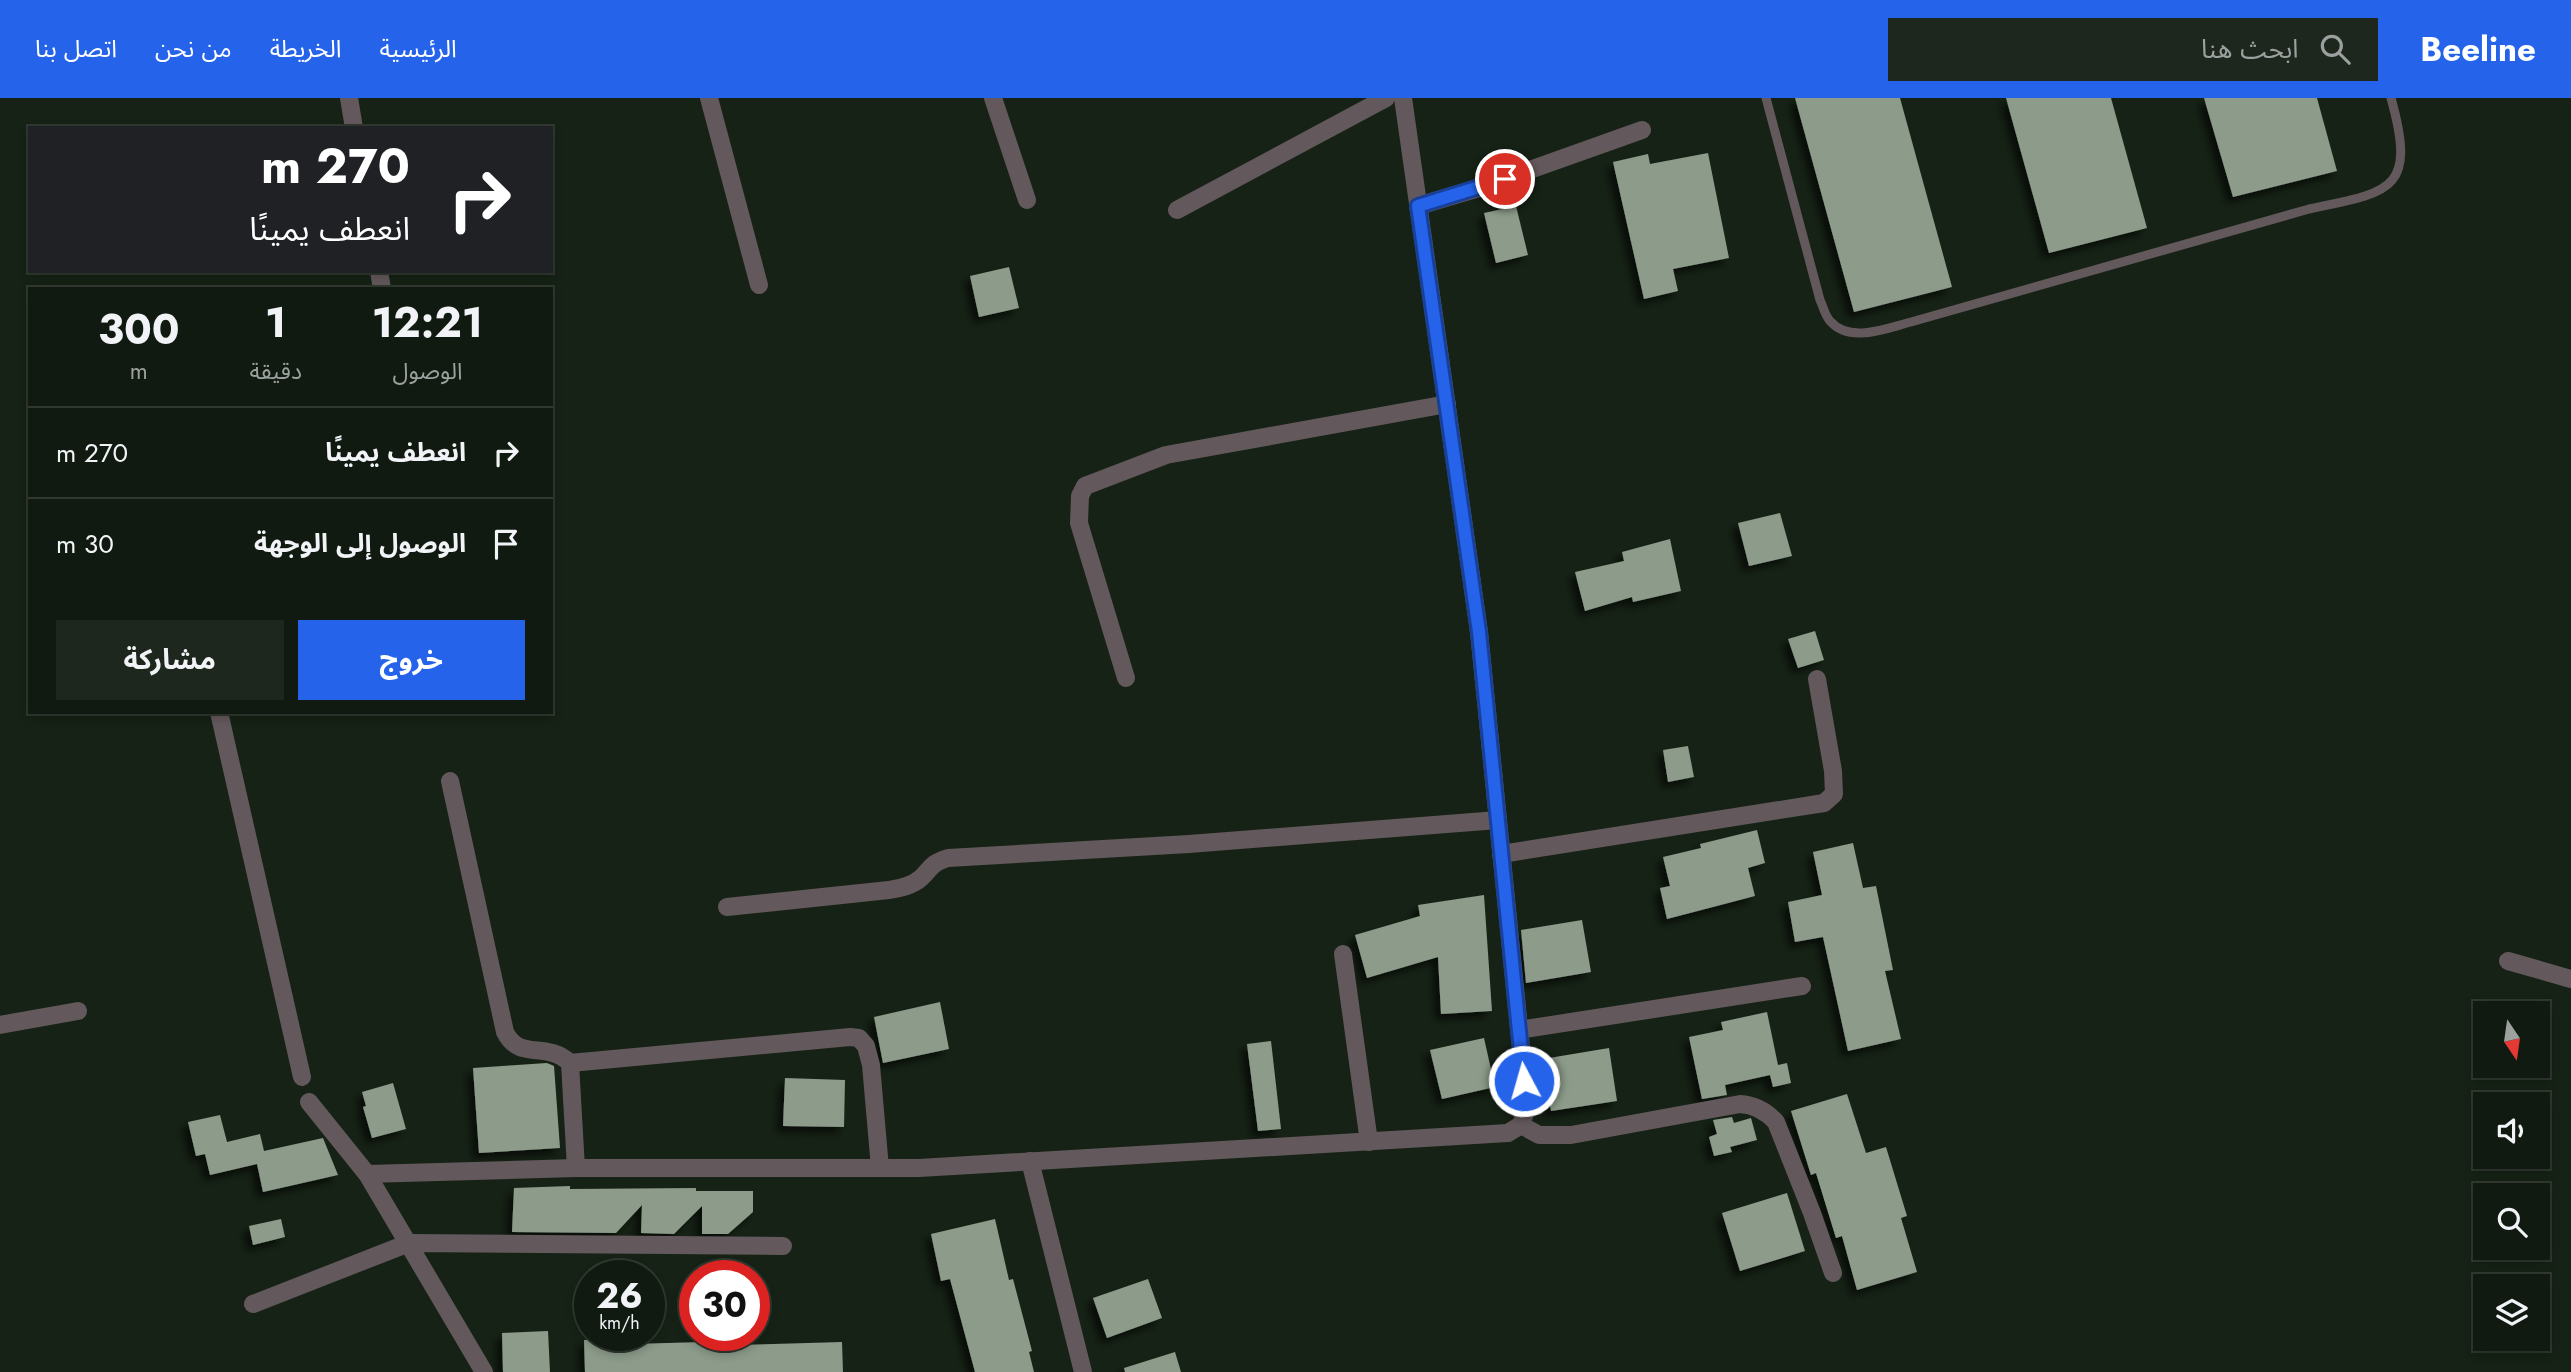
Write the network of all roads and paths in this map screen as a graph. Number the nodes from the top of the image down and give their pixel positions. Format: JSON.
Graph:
{"nodes":[{"id":1,"x":349,"y":98,"type":"edge"},
{"id":2,"x":709,"y":98,"type":"edge"},
{"id":3,"x":724,"y":98,"type":"edge"},
{"id":4,"x":993,"y":98,"type":"edge"},
{"id":5,"x":1386,"y":98,"type":"edge"},
{"id":6,"x":1403,"y":98,"type":"edge"},
{"id":7,"x":1766,"y":98,"type":"edge"},
{"id":8,"x":2391,"y":98,"type":"edge"},
{"id":9,"x":354,"y":126,"type":"edge"},
{"id":10,"x":1642,"y":130,"type":"dead end"},
{"id":11,"x":1027,"y":200,"type":"dead end"},
{"id":12,"x":1418,"y":206,"type":"junction"},
{"id":13,"x":1177,"y":210,"type":"dead end"},
{"id":14,"x":759,"y":285,"type":"dead end"},
{"id":15,"x":1447,"y":404,"type":"junction"},
{"id":16,"x":1126,"y":678,"type":"dead end"},
{"id":17,"x":1817,"y":679,"type":"dead end"},
{"id":18,"x":219,"y":714,"type":"edge"},
{"id":19,"x":450,"y":781,"type":"dead end"},
{"id":20,"x":1498,"y":820,"type":"junction"},
{"id":21,"x":1501,"y":854,"type":"junction"},
{"id":22,"x":727,"y":907,"type":"dead end"},
{"id":23,"x":1343,"y":954,"type":"dead end"},
{"id":24,"x":2508,"y":961,"type":"dead end"},
{"id":25,"x":2571,"y":979,"type":"edge"},
{"id":26,"x":1802,"y":986,"type":"dead end"},
{"id":27,"x":78,"y":1012,"type":"dead end"},
{"id":28,"x":0,"y":1025,"type":"edge"},
{"id":29,"x":1519,"y":1030,"type":"junction"},
{"id":30,"x":569,"y":1063,"type":"junction"},
{"id":31,"x":302,"y":1077,"type":"dead end"},
{"id":32,"x":309,"y":1102,"type":"dead end"},
{"id":33,"x":1521,"y":1125,"type":"junction"},
{"id":34,"x":1369,"y":1142,"type":"junction"},
{"id":35,"x":1030,"y":1161,"type":"junction"},
{"id":36,"x":576,"y":1168,"type":"junction"},
{"id":37,"x":880,"y":1168,"type":"junction"},
{"id":38,"x":367,"y":1174,"type":"junction"},
{"id":39,"x":409,"y":1243,"type":"junction"},
{"id":40,"x":783,"y":1246,"type":"dead end"},
{"id":41,"x":1833,"y":1273,"type":"dead end"},
{"id":42,"x":253,"y":1304,"type":"dead end"},
{"id":43,"x":484,"y":1372,"type":"edge"},
{"id":44,"x":1083,"y":1372,"type":"edge"}],
"edges":[{"from":1,"to":9,"type":"street"},
{"from":2,"to":3,"type":"street"},
{"from":2,"to":14,"type":"street"},
{"from":4,"to":11,"type":"street"},
{"from":5,"to":13,"type":"street"},
{"from":6,"to":12,"type":"street"},
{"from":7,"to":8,"type":"lane"},
{"from":10,"to":12,"type":"street"},
{"from":12,"to":15,"type":"street"},
{"from":15,"to":16,"type":"street"},
{"from":15,"to":20,"type":"street"},
{"from":17,"to":21,"type":"street"},
{"from":18,"to":31,"type":"street"},
{"from":19,"to":30,"type":"street"},
{"from":20,"to":21,"type":"street"},
{"from":20,"to":22,"type":"street"},
{"from":21,"to":29,"type":"street"},
{"from":23,"to":34,"type":"street"},
{"from":24,"to":25,"type":"street"},
{"from":26,"to":29,"type":"street"},
{"from":27,"to":28,"type":"street"},
{"from":29,"to":33,"type":"street"},
{"from":30,"to":36,"type":"street"},
{"from":30,"to":37,"type":"street"},
{"from":32,"to":38,"type":"street"},
{"from":33,"to":34,"type":"street"},
{"from":33,"to":41,"type":"street"},
{"from":34,"to":35,"type":"street"},
{"from":35,"to":37,"type":"street"},
{"from":35,"to":44,"type":"street"},
{"from":36,"to":37,"type":"street"},
{"from":36,"to":38,"type":"street"},
{"from":38,"to":39,"type":"street"},
{"from":39,"to":40,"type":"street"},
{"from":39,"to":42,"type":"street"},
{"from":39,"to":43,"type":"street"}]}
